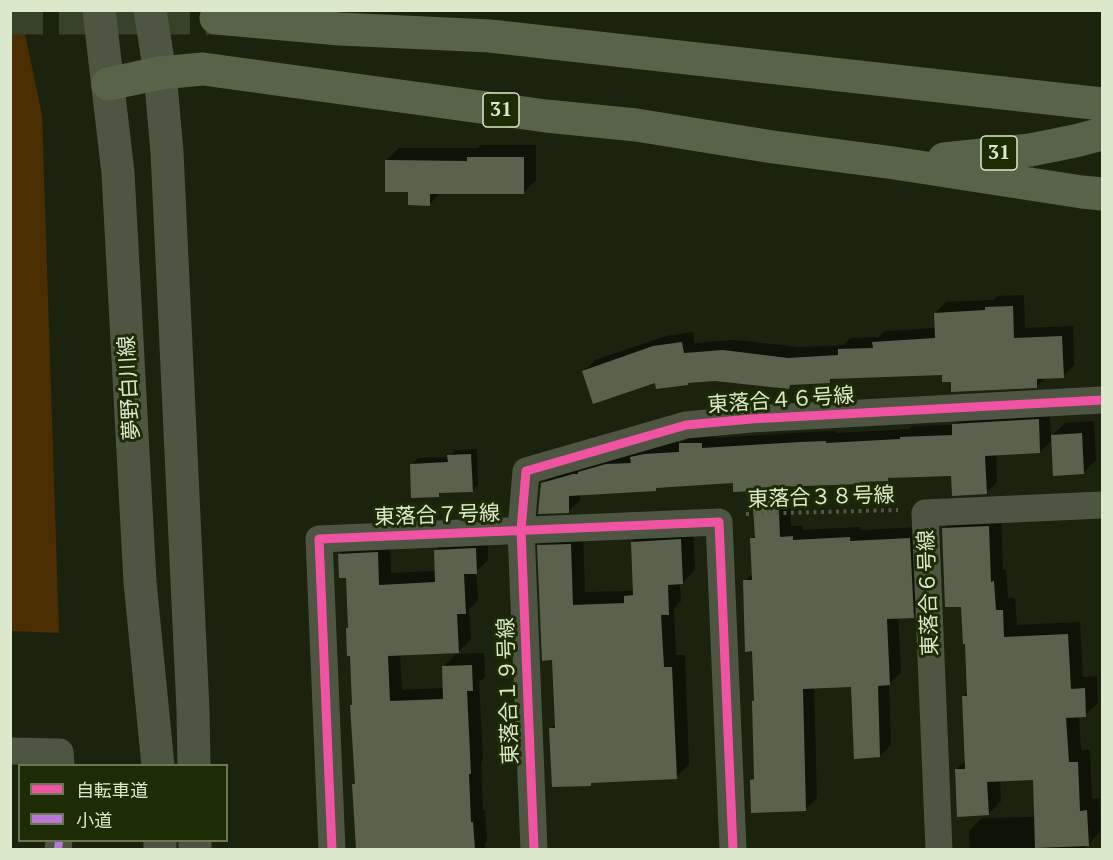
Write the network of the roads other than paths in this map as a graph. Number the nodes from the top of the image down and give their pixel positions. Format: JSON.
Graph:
{"nodes":[{"id":1,"x":99,"y":10,"type":"edge"},
{"id":2,"x":150,"y":10,"type":"edge"},
{"id":3,"x":216,"y":18,"type":"tunnel mouth"},
{"id":4,"x":160,"y":73,"type":"junction"},
{"id":5,"x":108,"y":84,"type":"junction"},
{"id":6,"x":1102,"y":104,"type":"edge"},
{"id":7,"x":1102,"y":134,"type":"edge"},
{"id":8,"x":894,"y":163,"type":"junction"},
{"id":9,"x":1102,"y":194,"type":"edge"},
{"id":10,"x":1102,"y":400,"type":"edge"},
{"id":11,"x":1102,"y":505,"type":"edge"},
{"id":12,"x":521,"y":530,"type":"junction"},
{"id":13,"x":10,"y":751,"type":"edge"},
{"id":14,"x":61,"y":764,"type":"edge"},
{"id":15,"x":158,"y":764,"type":"edge"},
{"id":16,"x":194,"y":764,"type":"edge"},
{"id":17,"x":332,"y":849,"type":"edge"},
{"id":18,"x":534,"y":849,"type":"edge"},
{"id":19,"x":732,"y":849,"type":"edge"},
{"id":20,"x":939,"y":849,"type":"edge"}],
"edges":[{"from":1,"to":5,"type":"street","name":"夢野白川線"},
{"from":2,"to":4,"type":"street"},
{"from":3,"to":6,"type":"highway"},
{"from":4,"to":5,"type":"highway","number":"31"},
{"from":4,"to":8,"type":"highway","number":"31"},
{"from":4,"to":16,"type":"street"},
{"from":5,"to":15,"type":"street","name":"夢野白川線"},
{"from":7,"to":8,"type":"highway","number":"31"},
{"from":8,"to":9,"type":"highway","number":"31"},
{"from":10,"to":12,"type":"street","name":"東落合４６号線"},
{"from":11,"to":20,"type":"street","name":"東落合６号線"},
{"from":12,"to":17,"type":"street","name":"東落合７号線"},
{"from":12,"to":18,"type":"street","name":"東落合１９号線"},
{"from":12,"to":19,"type":"street","name":"東落合７号線"},
{"from":13,"to":14,"type":"street"}]}
